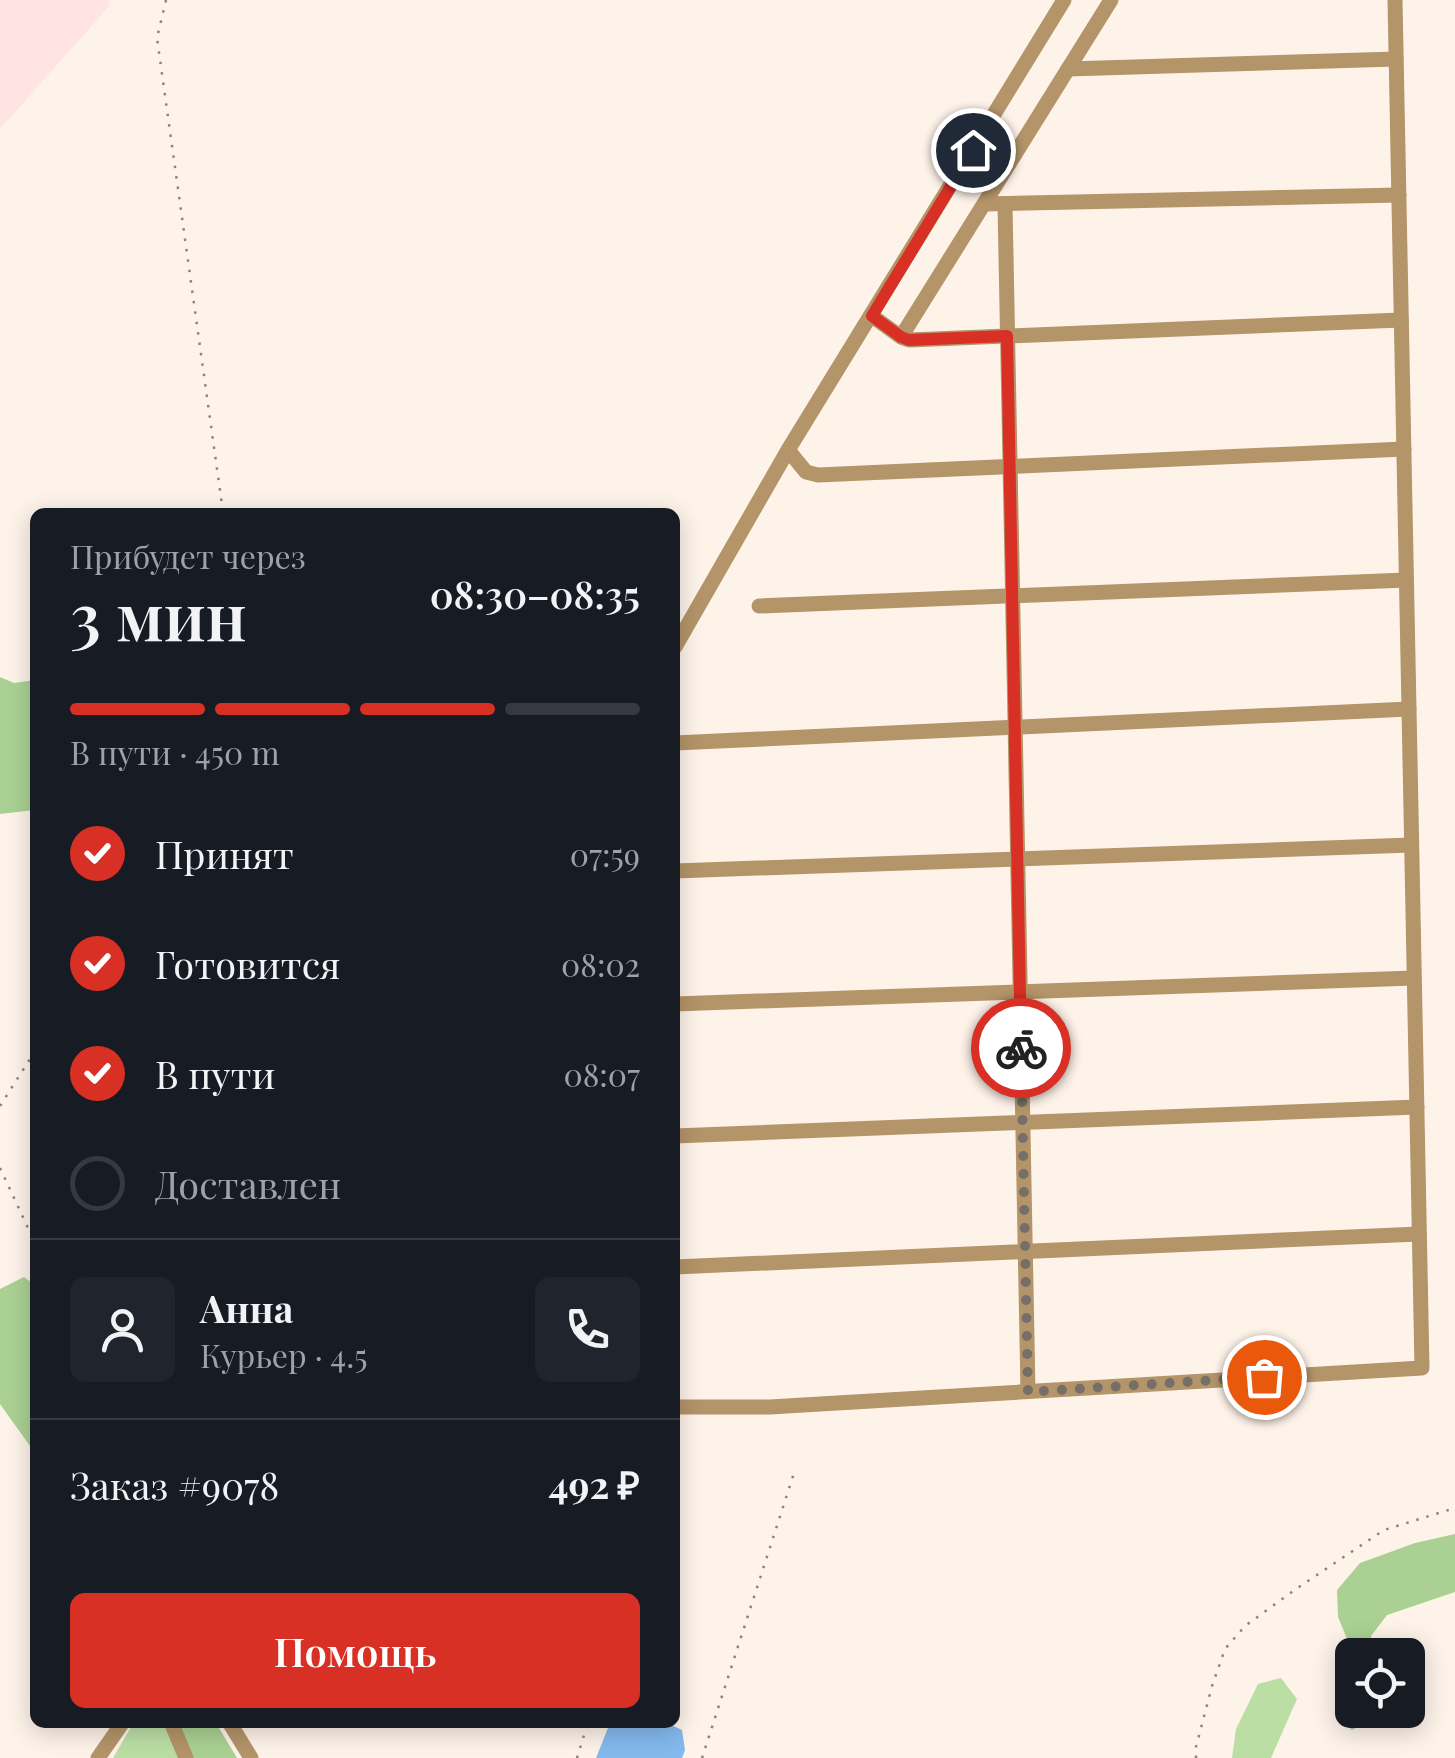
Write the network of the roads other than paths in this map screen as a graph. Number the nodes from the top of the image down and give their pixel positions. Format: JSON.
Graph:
{"nodes":[{"id":1,"x":1064,"y":0,"type":"edge"},
{"id":2,"x":1112,"y":0,"type":"edge"},
{"id":3,"x":1395,"y":0,"type":"edge"},
{"id":4,"x":1396,"y":59,"type":"junction"},
{"id":5,"x":1068,"y":70,"type":"junction"},
{"id":6,"x":1399,"y":195,"type":"junction"},
{"id":7,"x":984,"y":204,"type":"junction"},
{"id":8,"x":1004,"y":204,"type":"junction"},
{"id":9,"x":872,"y":316,"type":"junction"},
{"id":10,"x":1401,"y":320,"type":"junction"},
{"id":11,"x":1007,"y":336,"type":"junction"},
{"id":12,"x":901,"y":337,"type":"junction"},
{"id":13,"x":1404,"y":449,"type":"junction"},
{"id":14,"x":788,"y":450,"type":"junction"},
{"id":15,"x":1010,"y":466,"type":"junction"},
{"id":16,"x":1406,"y":580,"type":"junction"},
{"id":17,"x":1012,"y":596,"type":"junction"},
{"id":18,"x":759,"y":606,"type":"dead end"},
{"id":19,"x":680,"y":638,"type":"edge"},
{"id":20,"x":1409,"y":709,"type":"junction"},
{"id":21,"x":1015,"y":728,"type":"junction"},
{"id":22,"x":680,"y":744,"type":"edge"},
{"id":23,"x":1412,"y":845,"type":"junction"},
{"id":24,"x":1018,"y":859,"type":"junction"},
{"id":25,"x":680,"y":871,"type":"edge"},
{"id":26,"x":1414,"y":978,"type":"junction"},
{"id":27,"x":1020,"y":992,"type":"junction"},
{"id":28,"x":680,"y":1004,"type":"edge"},
{"id":29,"x":1416,"y":1107,"type":"junction"},
{"id":30,"x":1023,"y":1122,"type":"junction"},
{"id":31,"x":680,"y":1136,"type":"edge"},
{"id":32,"x":1419,"y":1234,"type":"junction"},
{"id":33,"x":1026,"y":1251,"type":"junction"},
{"id":34,"x":680,"y":1268,"type":"edge"},
{"id":35,"x":1028,"y":1392,"type":"junction"},
{"id":36,"x":680,"y":1408,"type":"edge"},
{"id":37,"x":119,"y":1728,"type":"edge"},
{"id":38,"x":173,"y":1728,"type":"edge"},
{"id":39,"x":232,"y":1728,"type":"edge"},
{"id":40,"x":98,"y":1758,"type":"edge"},
{"id":41,"x":186,"y":1758,"type":"edge"},
{"id":42,"x":250,"y":1758,"type":"edge"}],
"edges":[{"from":1,"to":9,"type":"street"},
{"from":2,"to":5,"type":"street"},
{"from":3,"to":4,"type":"street"},
{"from":4,"to":5,"type":"street"},
{"from":4,"to":6,"type":"street"},
{"from":5,"to":7,"type":"street"},
{"from":6,"to":8,"type":"street"},
{"from":6,"to":10,"type":"street"},
{"from":7,"to":8,"type":"street"},
{"from":7,"to":12,"type":"street"},
{"from":8,"to":11,"type":"street"},
{"from":9,"to":12,"type":"street"},
{"from":9,"to":14,"type":"street"},
{"from":10,"to":11,"type":"street"},
{"from":10,"to":13,"type":"street"},
{"from":11,"to":12,"type":"street"},
{"from":11,"to":15,"type":"street"},
{"from":13,"to":15,"type":"street"},
{"from":13,"to":16,"type":"street"},
{"from":14,"to":15,"type":"street"},
{"from":14,"to":19,"type":"street"},
{"from":15,"to":17,"type":"street"},
{"from":16,"to":17,"type":"street"},
{"from":16,"to":20,"type":"street"},
{"from":17,"to":18,"type":"street"},
{"from":17,"to":21,"type":"street"},
{"from":20,"to":21,"type":"street"},
{"from":20,"to":23,"type":"street"},
{"from":21,"to":22,"type":"street"},
{"from":21,"to":24,"type":"street"},
{"from":23,"to":24,"type":"street"},
{"from":23,"to":26,"type":"street"},
{"from":24,"to":25,"type":"street"},
{"from":24,"to":27,"type":"street"},
{"from":26,"to":27,"type":"street"},
{"from":26,"to":29,"type":"street"},
{"from":27,"to":28,"type":"street"},
{"from":27,"to":30,"type":"street"},
{"from":29,"to":30,"type":"street"},
{"from":29,"to":32,"type":"street"},
{"from":30,"to":31,"type":"street"},
{"from":30,"to":33,"type":"street"},
{"from":32,"to":33,"type":"street"},
{"from":32,"to":35,"type":"street"},
{"from":33,"to":34,"type":"street"},
{"from":33,"to":35,"type":"street"},
{"from":35,"to":36,"type":"street"},
{"from":37,"to":40,"type":"street"},
{"from":38,"to":41,"type":"street"},
{"from":39,"to":42,"type":"street"}]}
